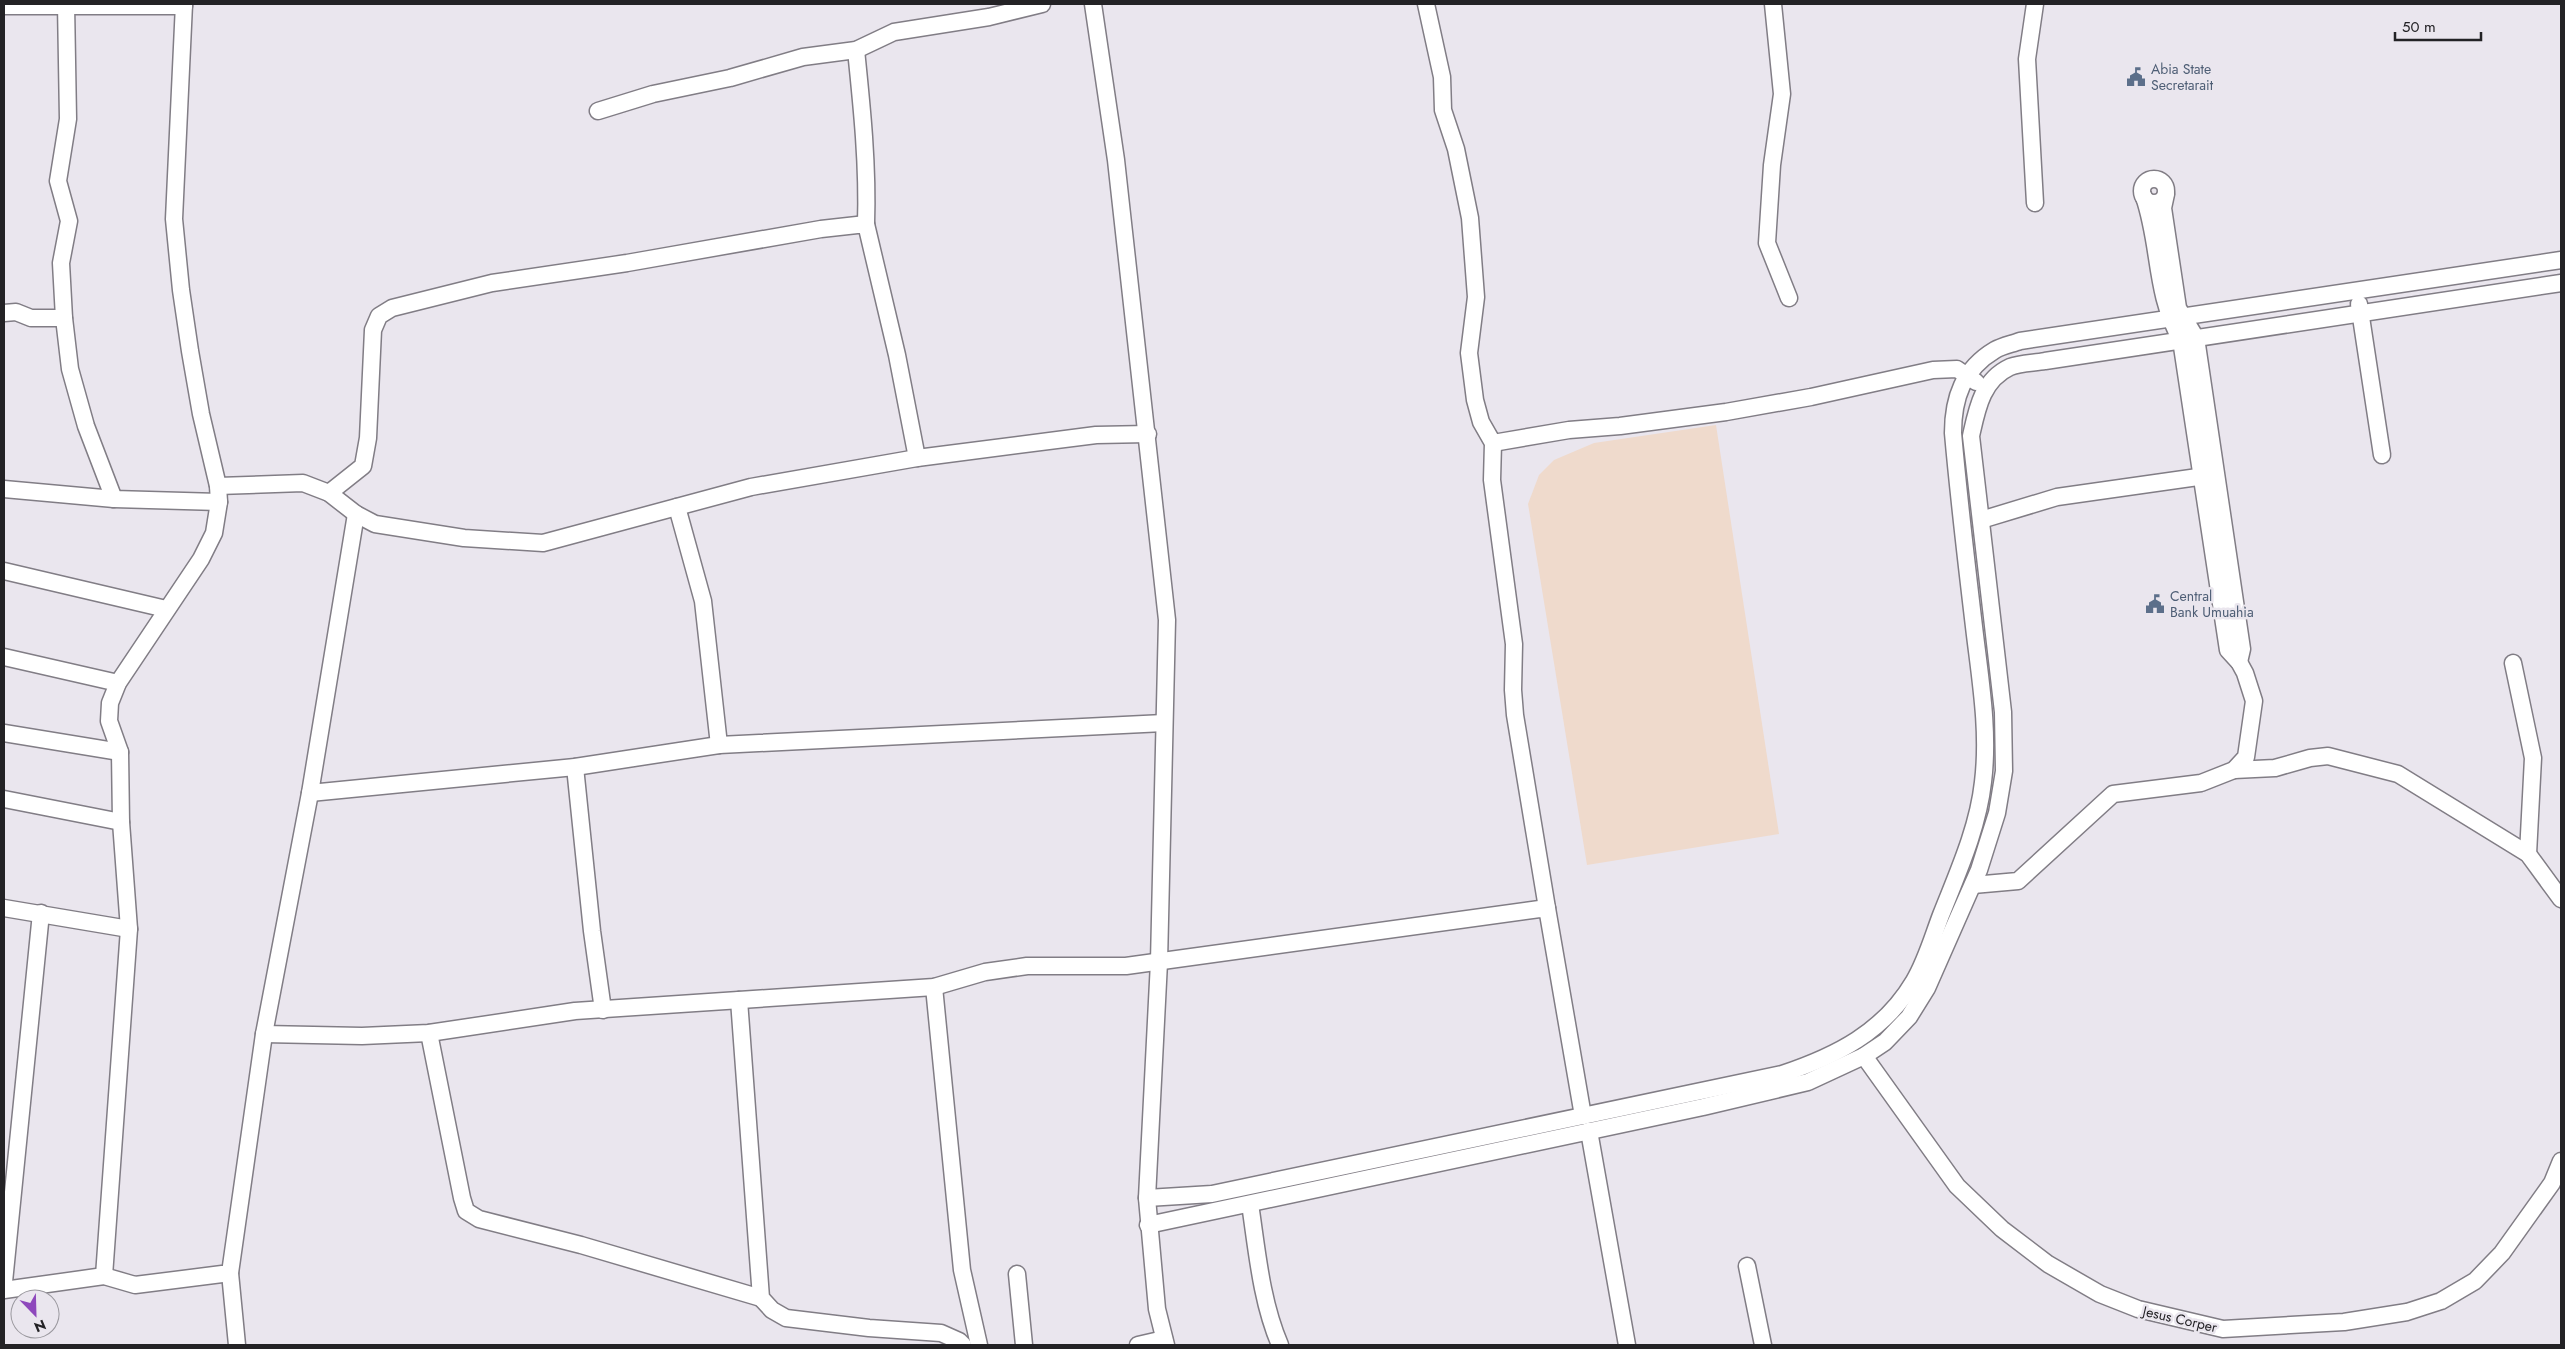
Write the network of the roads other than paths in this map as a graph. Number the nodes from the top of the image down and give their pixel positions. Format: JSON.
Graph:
{"nodes":[{"id":1,"x":1042,"y":4,"type":"edge"},
{"id":2,"x":1094,"y":4,"type":"edge"},
{"id":3,"x":1426,"y":4,"type":"edge"},
{"id":4,"x":1773,"y":4,"type":"edge"},
{"id":5,"x":2035,"y":4,"type":"edge"},
{"id":6,"x":66,"y":5,"type":"edge"},
{"id":7,"x":184,"y":5,"type":"edge"},
{"id":8,"x":4,"y":6,"type":"edge"},
{"id":9,"x":856,"y":50,"type":"junction"},
{"id":10,"x":598,"y":111,"type":"dead end"},
{"id":11,"x":2035,"y":203,"type":"dead end"},
{"id":12,"x":866,"y":224,"type":"junction"},
{"id":13,"x":2561,"y":260,"type":"edge"},
{"id":14,"x":2561,"y":283,"type":"edge"},
{"id":15,"x":2356,"y":291,"type":"junction"},
{"id":16,"x":1789,"y":298,"type":"dead end"},
{"id":17,"x":4,"y":313,"type":"edge"},
{"id":18,"x":2360,"y":313,"type":"junction"},
{"id":19,"x":64,"y":318,"type":"junction"},
{"id":20,"x":2176,"y":318,"type":"junction"},
{"id":21,"x":2189,"y":339,"type":"junction"},
{"id":22,"x":1968,"y":376,"type":"junction"},
{"id":23,"x":1986,"y":389,"type":"junction"},
{"id":24,"x":1148,"y":434,"type":"junction"},
{"id":25,"x":1493,"y":443,"type":"junction"},
{"id":26,"x":2382,"y":455,"type":"dead end"},
{"id":27,"x":917,"y":458,"type":"junction"},
{"id":28,"x":2209,"y":476,"type":"junction"},
{"id":29,"x":4,"y":489,"type":"edge"},
{"id":30,"x":329,"y":493,"type":"junction"},
{"id":31,"x":219,"y":494,"type":"junction"},
{"id":32,"x":114,"y":499,"type":"junction"},
{"id":33,"x":678,"y":507,"type":"junction"},
{"id":34,"x":356,"y":514,"type":"junction"},
{"id":35,"x":1981,"y":520,"type":"junction"},
{"id":36,"x":4,"y":571,"type":"edge"},
{"id":37,"x":166,"y":608,"type":"junction"},
{"id":38,"x":4,"y":657,"type":"edge"},
{"id":39,"x":2513,"y":662,"type":"dead end"},
{"id":40,"x":118,"y":683,"type":"junction"},
{"id":41,"x":1164,"y":723,"type":"junction"},
{"id":42,"x":4,"y":733,"type":"edge"},
{"id":43,"x":719,"y":745,"type":"junction"},
{"id":44,"x":120,"y":752,"type":"junction"},
{"id":45,"x":575,"y":767,"type":"junction"},
{"id":46,"x":2234,"y":770,"type":"junction"},
{"id":47,"x":310,"y":793,"type":"junction"},
{"id":48,"x":4,"y":799,"type":"edge"},
{"id":49,"x":121,"y":822,"type":"junction"},
{"id":50,"x":2528,"y":854,"type":"junction"},
{"id":51,"x":1973,"y":885,"type":"junction"},
{"id":52,"x":2561,"y":899,"type":"edge"},
{"id":53,"x":4,"y":908,"type":"edge"},
{"id":54,"x":1547,"y":908,"type":"junction"},
{"id":55,"x":41,"y":914,"type":"junction"},
{"id":56,"x":129,"y":929,"type":"junction"},
{"id":57,"x":1158,"y":962,"type":"junction"},
{"id":58,"x":934,"y":987,"type":"junction"},
{"id":59,"x":739,"y":1000,"type":"junction"},
{"id":60,"x":603,"y":1010,"type":"junction"},
{"id":61,"x":429,"y":1032,"type":"junction"},
{"id":62,"x":264,"y":1034,"type":"junction"},
{"id":63,"x":1864,"y":1056,"type":"junction"},
{"id":64,"x":1711,"y":1097,"type":"junction"},
{"id":65,"x":1586,"y":1124,"type":"junction"},
{"id":66,"x":2561,"y":1161,"type":"edge"},
{"id":67,"x":1368,"y":1170,"type":"junction"},
{"id":68,"x":1147,"y":1198,"type":"junction"},
{"id":69,"x":1250,"y":1204,"type":"junction"},
{"id":70,"x":1148,"y":1225,"type":"junction"},
{"id":71,"x":1748,"y":1266,"type":"dead end"},
{"id":72,"x":230,"y":1273,"type":"junction"},
{"id":73,"x":1017,"y":1274,"type":"dead end"},
{"id":74,"x":104,"y":1276,"type":"junction"},
{"id":75,"x":4,"y":1282,"type":"edge"},
{"id":76,"x":4,"y":1290,"type":"edge"},
{"id":77,"x":761,"y":1298,"type":"junction"},
{"id":78,"x":1165,"y":1342,"type":"edge"},
{"id":79,"x":237,"y":1345,"type":"edge"},
{"id":80,"x":963,"y":1345,"type":"edge"},
{"id":81,"x":979,"y":1345,"type":"edge"},
{"id":82,"x":1024,"y":1345,"type":"edge"},
{"id":83,"x":1138,"y":1345,"type":"edge"},
{"id":84,"x":1280,"y":1345,"type":"edge"},
{"id":85,"x":1627,"y":1345,"type":"edge"},
{"id":86,"x":1763,"y":1345,"type":"edge"}],
"edges":[{"from":1,"to":9,"type":"street"},
{"from":2,"to":24,"type":"street"},
{"from":3,"to":25,"type":"street"},
{"from":4,"to":16,"type":"street"},
{"from":5,"to":11,"type":"street"},
{"from":6,"to":7,"type":"street"},
{"from":6,"to":8,"type":"street"},
{"from":6,"to":19,"type":"street"},
{"from":7,"to":31,"type":"street"},
{"from":9,"to":10,"type":"street"},
{"from":9,"to":12,"type":"street"},
{"from":12,"to":27,"type":"street"},
{"from":12,"to":30,"type":"street"},
{"from":13,"to":15,"type":"street"},
{"from":14,"to":18,"type":"street"},
{"from":15,"to":18,"type":"street"},
{"from":15,"to":20,"type":"street"},
{"from":17,"to":19,"type":"street"},
{"from":18,"to":21,"type":"street"},
{"from":18,"to":26,"type":"street"},
{"from":19,"to":32,"type":"street"},
{"from":20,"to":20,"type":"street"},
{"from":20,"to":21,"type":"street"},
{"from":20,"to":22,"type":"street"},
{"from":21,"to":23,"type":"street"},
{"from":21,"to":28,"type":"street"},
{"from":22,"to":23,"type":"street"},
{"from":22,"to":25,"type":"street"},
{"from":22,"to":64,"type":"street"},
{"from":23,"to":35,"type":"street"},
{"from":24,"to":27,"type":"street"},
{"from":24,"to":41,"type":"street"},
{"from":25,"to":54,"type":"street"},
{"from":27,"to":33,"type":"street"},
{"from":28,"to":35,"type":"street"},
{"from":28,"to":46,"type":"street"},
{"from":29,"to":32,"type":"street"},
{"from":30,"to":31,"type":"street"},
{"from":30,"to":34,"type":"street"},
{"from":31,"to":32,"type":"street"},
{"from":31,"to":37,"type":"street"},
{"from":33,"to":34,"type":"street"},
{"from":33,"to":43,"type":"street"},
{"from":34,"to":47,"type":"street"},
{"from":35,"to":51,"type":"street"},
{"from":36,"to":37,"type":"street"},
{"from":37,"to":40,"type":"street"},
{"from":38,"to":40,"type":"street"},
{"from":39,"to":50,"type":"street"},
{"from":40,"to":44,"type":"street"},
{"from":41,"to":43,"type":"street"},
{"from":41,"to":57,"type":"street"},
{"from":42,"to":44,"type":"street"},
{"from":43,"to":45,"type":"street"},
{"from":44,"to":49,"type":"street"},
{"from":45,"to":47,"type":"street"},
{"from":45,"to":60,"type":"street"},
{"from":46,"to":50,"type":"street"},
{"from":46,"to":51,"type":"street"},
{"from":47,"to":62,"type":"street"},
{"from":48,"to":49,"type":"street"},
{"from":49,"to":56,"type":"street"},
{"from":50,"to":52,"type":"street"},
{"from":51,"to":63,"type":"street"},
{"from":53,"to":55,"type":"street"},
{"from":54,"to":57,"type":"street"},
{"from":54,"to":65,"type":"street"},
{"from":55,"to":56,"type":"street"},
{"from":55,"to":75,"type":"street"},
{"from":56,"to":74,"type":"street"},
{"from":57,"to":58,"type":"street"},
{"from":57,"to":68,"type":"street"},
{"from":58,"to":59,"type":"street"},
{"from":58,"to":81,"type":"street"},
{"from":59,"to":60,"type":"street"},
{"from":59,"to":77,"type":"street"},
{"from":60,"to":61,"type":"street"},
{"from":61,"to":62,"type":"street"},
{"from":61,"to":77,"type":"street"},
{"from":62,"to":72,"type":"street"},
{"from":63,"to":64,"type":"street"},
{"from":63,"to":66,"type":"street","name":"Jesus Corper"},
{"from":64,"to":65,"type":"street"},
{"from":65,"to":67,"type":"street"},
{"from":65,"to":85,"type":"street"},
{"from":67,"to":68,"type":"street"},
{"from":67,"to":69,"type":"street"},
{"from":68,"to":70,"type":"street"},
{"from":69,"to":70,"type":"street"},
{"from":69,"to":84,"type":"street"},
{"from":70,"to":78,"type":"street"},
{"from":71,"to":86,"type":"street"},
{"from":72,"to":74,"type":"street"},
{"from":72,"to":79,"type":"street"},
{"from":73,"to":82,"type":"street"},
{"from":74,"to":76,"type":"street"},
{"from":77,"to":80,"type":"street"},
{"from":78,"to":83,"type":"street"}]}
